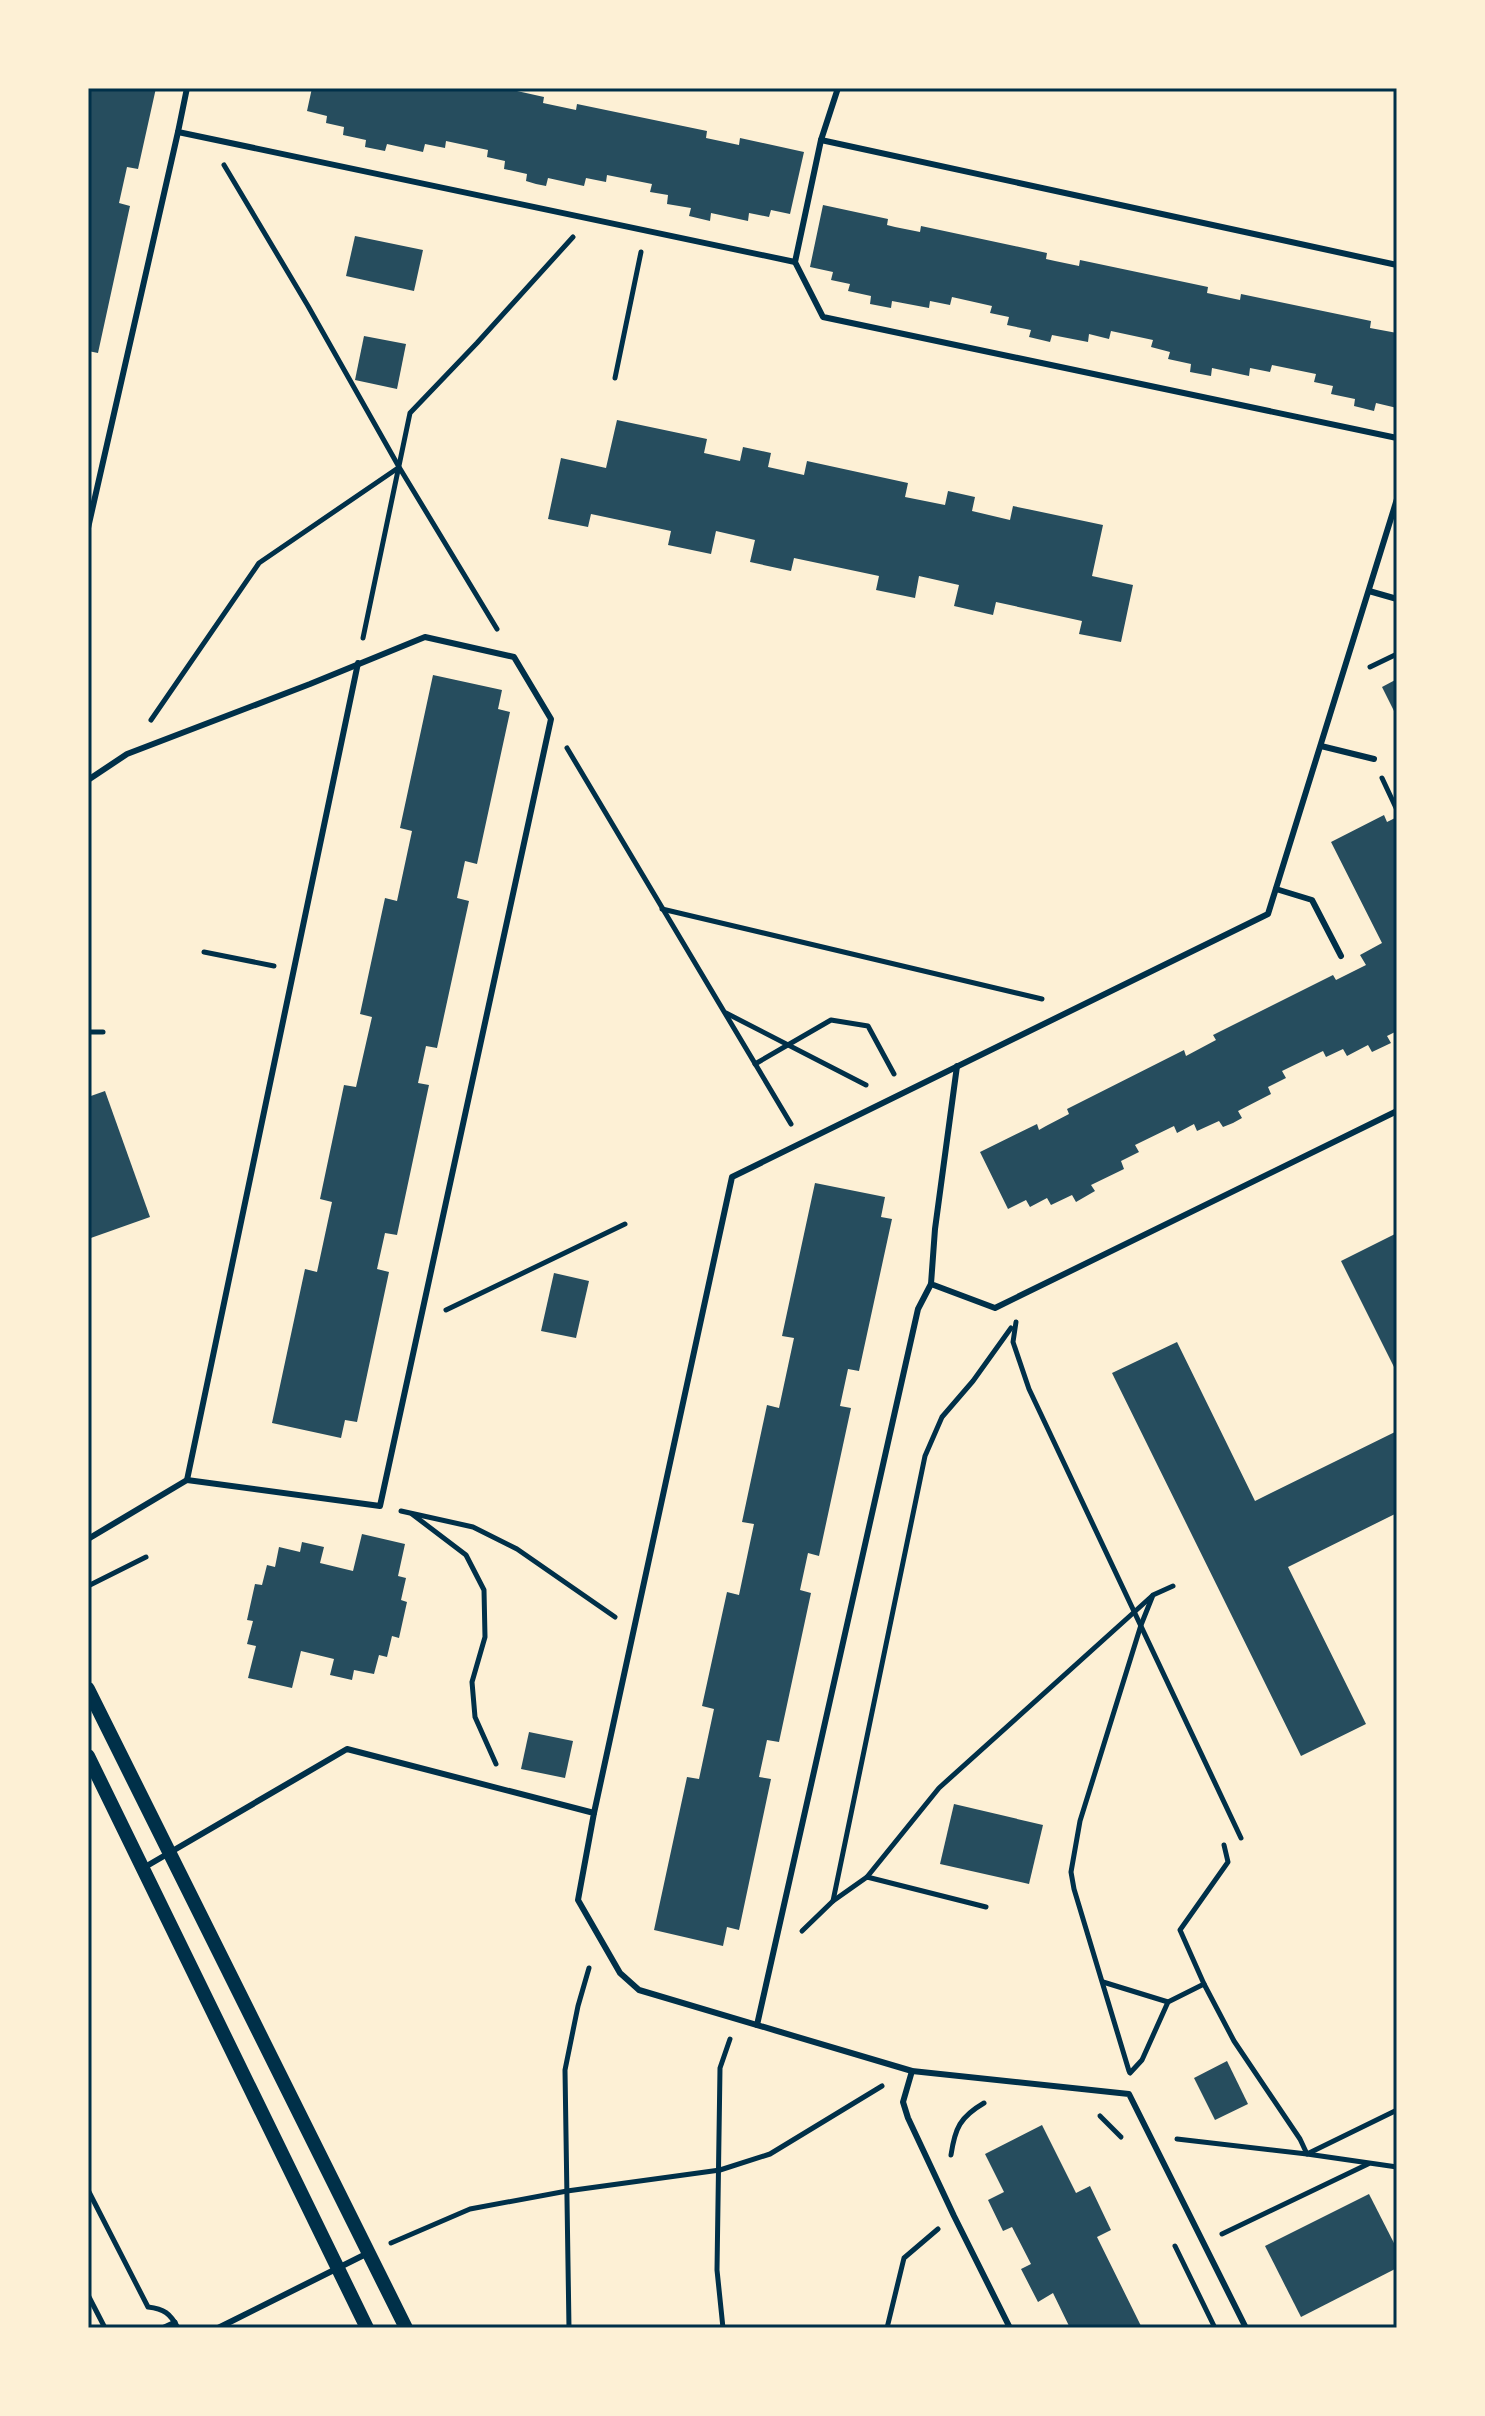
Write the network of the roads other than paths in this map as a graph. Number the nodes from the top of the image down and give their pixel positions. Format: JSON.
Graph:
{"nodes":[{"id":1,"x":187,"y":88,"type":"edge"},
{"id":2,"x":838,"y":88,"type":"edge"},
{"id":3,"x":178,"y":132,"type":"junction"},
{"id":4,"x":821,"y":140,"type":"junction"},
{"id":5,"x":795,"y":262,"type":"junction"},
{"id":6,"x":1397,"y":265,"type":"edge"},
{"id":7,"x":1397,"y":438,"type":"edge"},
{"id":8,"x":1397,"y":499,"type":"edge"},
{"id":9,"x":88,"y":528,"type":"edge"},
{"id":10,"x":1369,"y":591,"type":"junction"},
{"id":11,"x":1397,"y":599,"type":"edge"},
{"id":12,"x":358,"y":663,"type":"junction"},
{"id":13,"x":1321,"y":746,"type":"junction"},
{"id":14,"x":1374,"y":759,"type":"road end"},
{"id":15,"x":88,"y":780,"type":"edge"},
{"id":16,"x":1276,"y":889,"type":"junction"},
{"id":17,"x":1341,"y":956,"type":"dead end"},
{"id":18,"x":957,"y":1066,"type":"junction"},
{"id":19,"x":1397,"y":1111,"type":"edge"},
{"id":20,"x":931,"y":1284,"type":"junction"},
{"id":21,"x":187,"y":1480,"type":"junction"},
{"id":22,"x":88,"y":1539,"type":"edge"},
{"id":23,"x":88,"y":1689,"type":"edge"},
{"id":24,"x":88,"y":1756,"type":"edge"},
{"id":25,"x":594,"y":1813,"type":"junction"},
{"id":26,"x":169,"y":1852,"type":"junction"},
{"id":27,"x":142,"y":1868,"type":"junction"},
{"id":28,"x":757,"y":2025,"type":"junction"},
{"id":29,"x":912,"y":2071,"type":"junction"},
{"id":30,"x":368,"y":2253,"type":"junction"},
{"id":31,"x":337,"y":2267,"type":"junction"},
{"id":32,"x":218,"y":2328,"type":"edge"},
{"id":33,"x":367,"y":2328,"type":"edge"},
{"id":34,"x":406,"y":2328,"type":"edge"},
{"id":35,"x":1010,"y":2328,"type":"edge"},
{"id":36,"x":1246,"y":2328,"type":"edge"}],
"edges":[{"from":1,"to":3,"type":"lane"},
{"from":2,"to":4,"type":"lane"},
{"from":3,"to":5,"type":"lane"},
{"from":3,"to":9,"type":"lane"},
{"from":4,"to":5,"type":"lane"},
{"from":4,"to":6,"type":"lane"},
{"from":5,"to":7,"type":"lane"},
{"from":8,"to":10,"type":"lane"},
{"from":10,"to":11,"type":"lane"},
{"from":10,"to":13,"type":"lane"},
{"from":12,"to":15,"type":"lane"},
{"from":12,"to":21,"type":"lane"},
{"from":12,"to":21,"type":"lane"},
{"from":13,"to":14,"type":"lane"},
{"from":13,"to":16,"type":"lane"},
{"from":16,"to":17,"type":"lane"},
{"from":16,"to":18,"type":"lane"},
{"from":18,"to":20,"type":"lane"},
{"from":18,"to":25,"type":"lane"},
{"from":19,"to":20,"type":"lane"},
{"from":20,"to":28,"type":"lane"},
{"from":21,"to":22,"type":"lane"},
{"from":23,"to":26,"type":"street"},
{"from":24,"to":27,"type":"street"},
{"from":25,"to":26,"type":"lane"},
{"from":25,"to":28,"type":"lane"},
{"from":26,"to":27,"type":"lane"},
{"from":26,"to":30,"type":"street"},
{"from":27,"to":31,"type":"street"},
{"from":28,"to":29,"type":"lane"},
{"from":29,"to":35,"type":"lane"},
{"from":29,"to":36,"type":"lane"},
{"from":30,"to":31,"type":"lane"},
{"from":30,"to":34,"type":"street"},
{"from":31,"to":32,"type":"lane"},
{"from":31,"to":33,"type":"street"}]}
